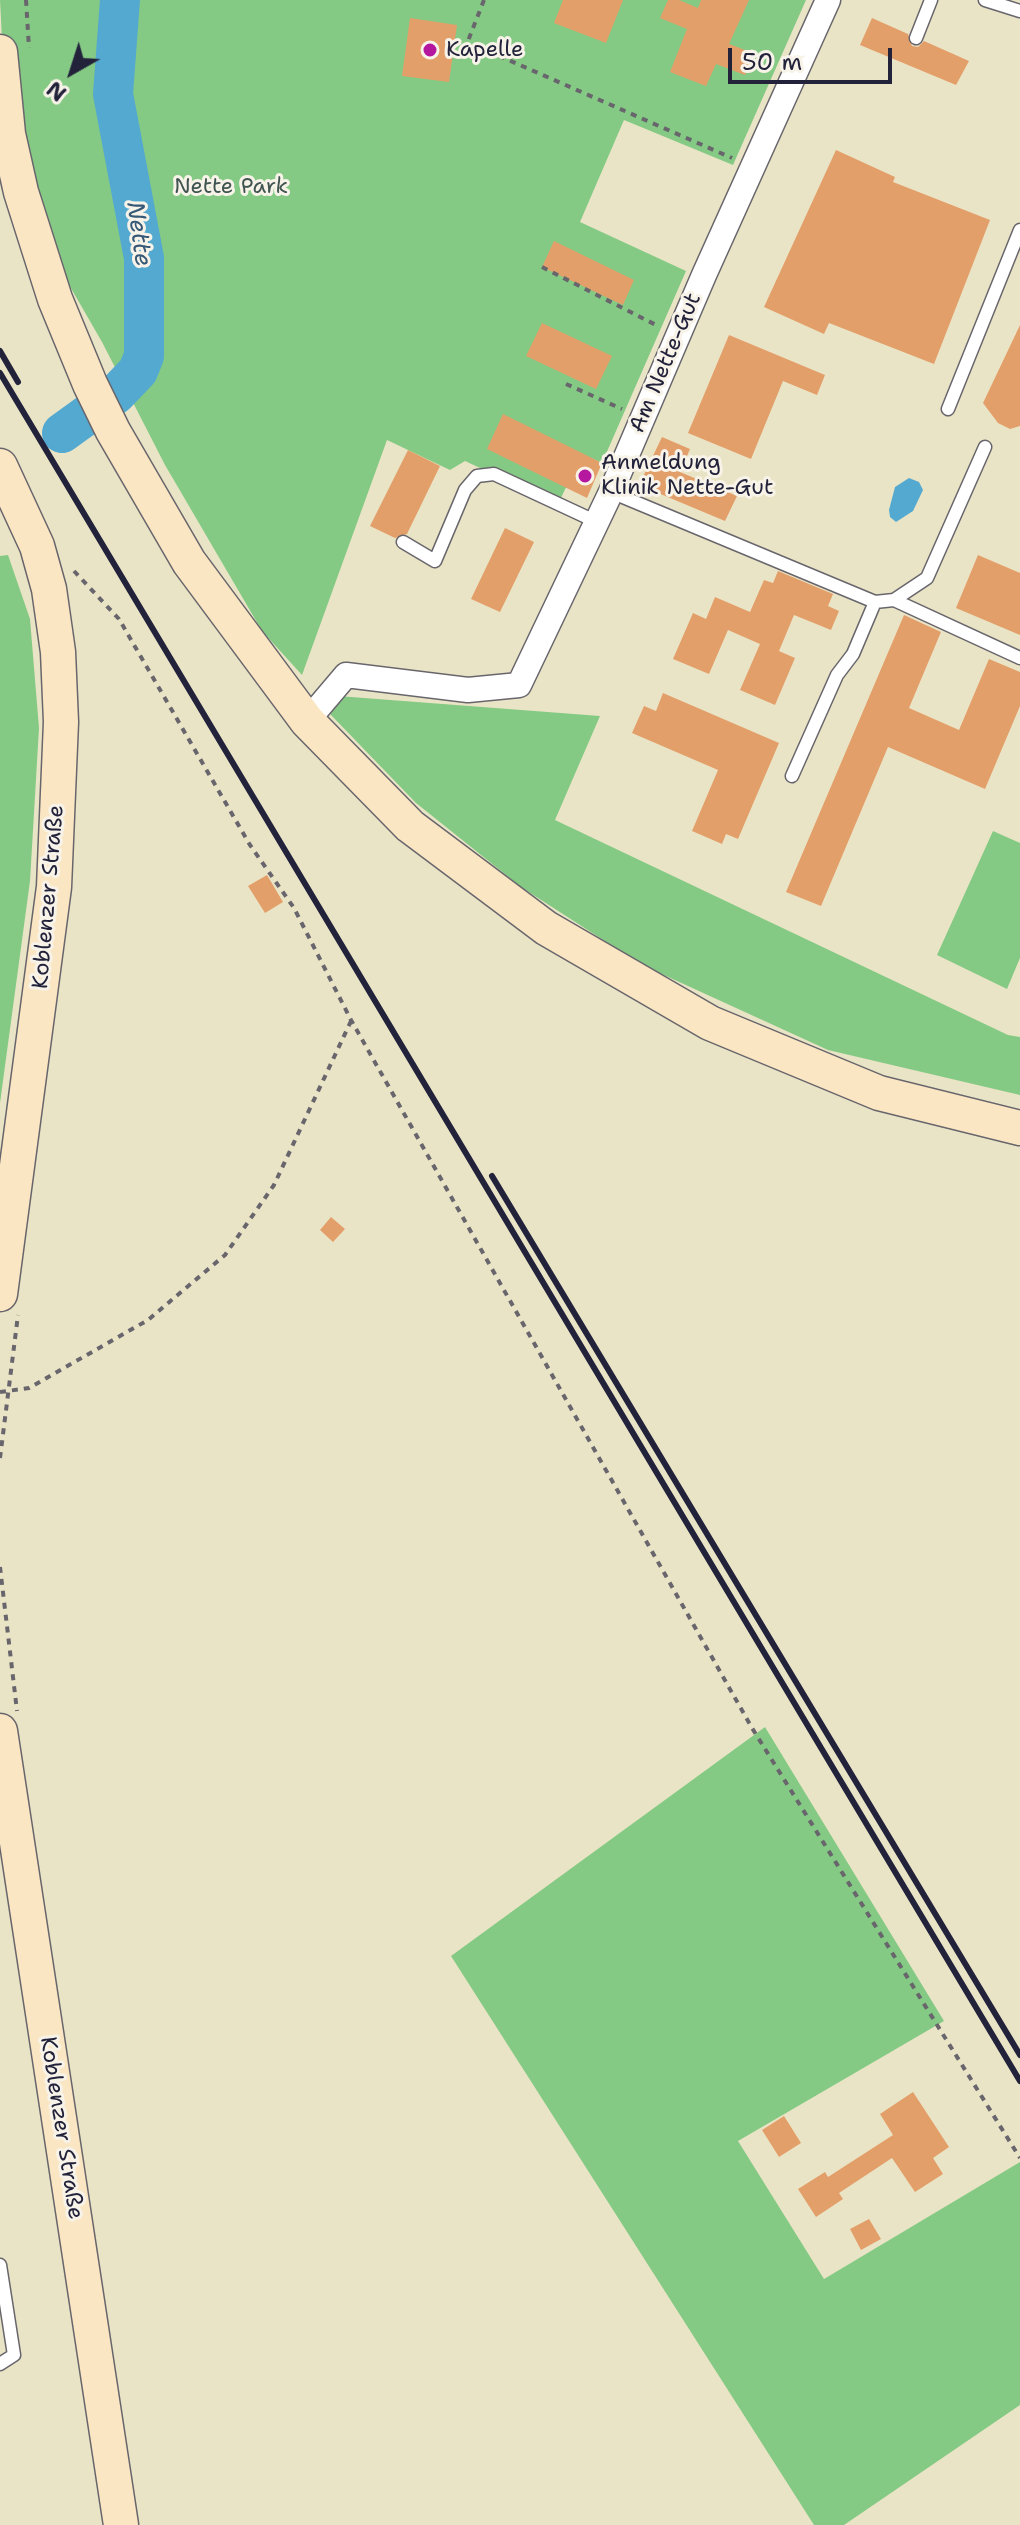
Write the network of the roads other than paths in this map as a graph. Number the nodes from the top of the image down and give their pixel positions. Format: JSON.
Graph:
{"nodes":[{"id":1,"x":828,"y":0,"type":"edge"},
{"id":2,"x":931,"y":0,"type":"edge"},
{"id":3,"x":985,"y":0,"type":"edge"},
{"id":4,"x":1020,"y":11,"type":"edge"},
{"id":5,"x":916,"y":38,"type":"dead end"},
{"id":6,"x":0,"y":52,"type":"edge"},
{"id":7,"x":1020,"y":230,"type":"edge"},
{"id":8,"x":948,"y":409,"type":"dead end"},
{"id":9,"x":985,"y":447,"type":"dead end"},
{"id":10,"x":0,"y":466,"type":"edge"},
{"id":11,"x":611,"y":492,"type":"junction"},
{"id":12,"x":597,"y":522,"type":"junction"},
{"id":13,"x":403,"y":542,"type":"dead end"},
{"id":14,"x":894,"y":600,"type":"junction"},
{"id":15,"x":875,"y":602,"type":"junction"},
{"id":16,"x":1020,"y":658,"type":"edge"},
{"id":17,"x":307,"y":721,"type":"junction"},
{"id":18,"x":792,"y":776,"type":"dead end"},
{"id":19,"x":1020,"y":1128,"type":"edge"},
{"id":20,"x":0,"y":1294,"type":"edge"},
{"id":21,"x":0,"y":1736,"type":"edge"},
{"id":22,"x":0,"y":2265,"type":"edge"},
{"id":23,"x":0,"y":2364,"type":"edge"},
{"id":24,"x":121,"y":2525,"type":"edge"}],
"edges":[{"from":1,"to":11,"type":"street","name":"Am Nette-Gut"},
{"from":2,"to":5,"type":"lane"},
{"from":3,"to":4,"type":"lane"},
{"from":6,"to":17,"type":"street"},
{"from":7,"to":8,"type":"lane"},
{"from":9,"to":14,"type":"lane"},
{"from":10,"to":20,"type":"street","name":"Koblenzer Straße"},
{"from":11,"to":12,"type":"street","name":"Am Nette-Gut"},
{"from":11,"to":15,"type":"lane"},
{"from":12,"to":13,"type":"lane"},
{"from":12,"to":17,"type":"street","name":"Am Nette-Gut"},
{"from":14,"to":15,"type":"lane"},
{"from":14,"to":16,"type":"lane"},
{"from":15,"to":18,"type":"lane"},
{"from":17,"to":19,"type":"street"},
{"from":21,"to":24,"type":"street","name":"Koblenzer Straße"},
{"from":22,"to":23,"type":"lane"}]}
